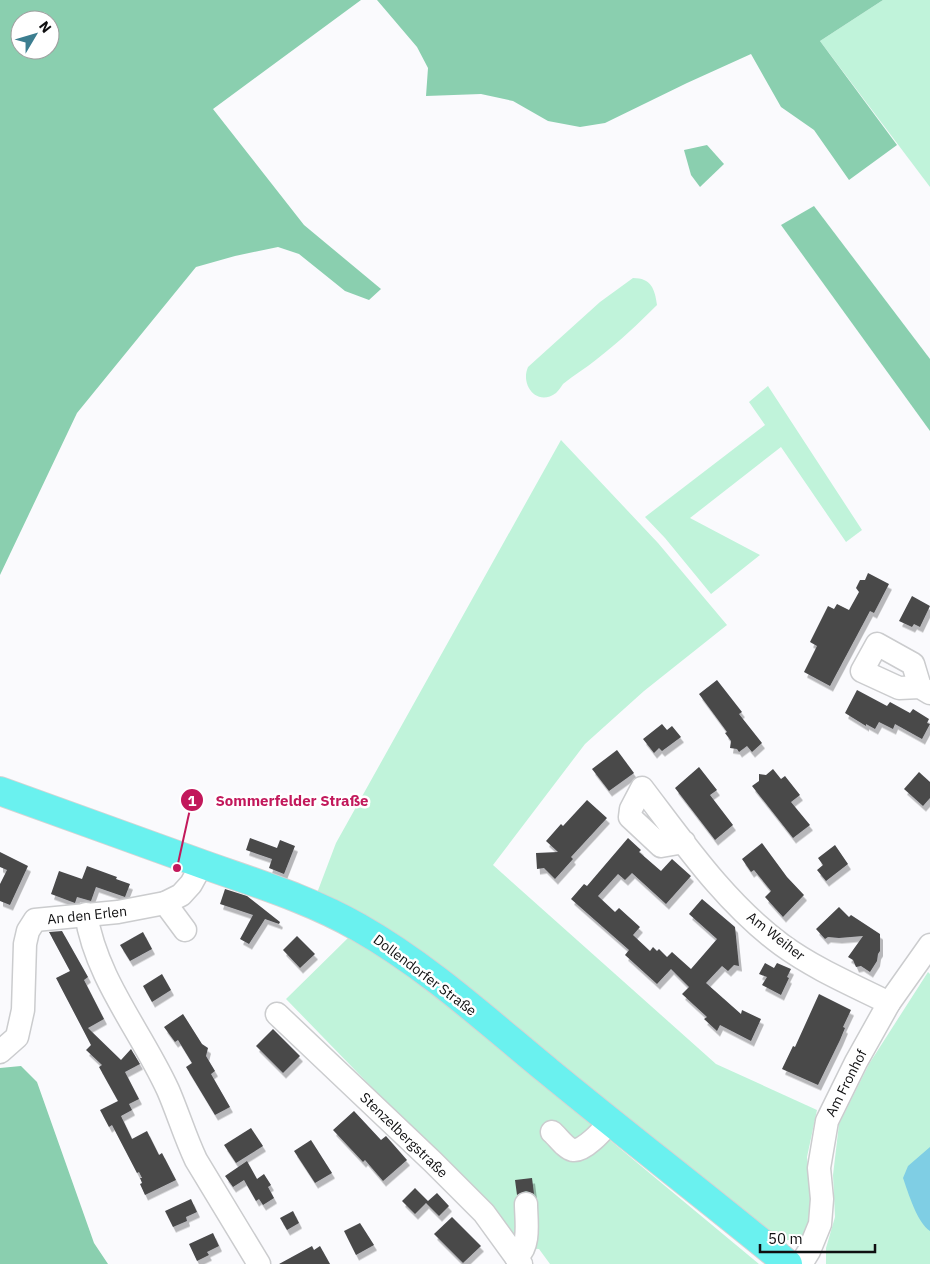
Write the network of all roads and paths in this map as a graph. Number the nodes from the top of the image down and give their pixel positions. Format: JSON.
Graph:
{"nodes":[{"id":1,"x":0,"y":791,"type":"edge"},
{"id":2,"x":684,"y":842,"type":"dead end"},
{"id":3,"x":202,"y":864,"type":"junction"},
{"id":4,"x":165,"y":903,"type":"junction"},
{"id":5,"x":86,"y":914,"type":"junction"},
{"id":6,"x":185,"y":930,"type":"dead end"},
{"id":7,"x":930,"y":945,"type":"edge"},
{"id":8,"x":889,"y":1003,"type":"junction"},
{"id":9,"x":277,"y":1014,"type":"dead end"},
{"id":10,"x":0,"y":1052,"type":"edge"},
{"id":11,"x":610,"y":1122,"type":"junction"},
{"id":12,"x":552,"y":1132,"type":"dead end"},
{"id":13,"x":526,"y":1204,"type":"dead end"},
{"id":14,"x":519,"y":1260,"type":"edge"},
{"id":15,"x":259,"y":1264,"type":"edge"},
{"id":16,"x":788,"y":1264,"type":"edge"},
{"id":17,"x":801,"y":1264,"type":"edge"}],
"edges":[{"from":1,"to":3,"type":"main road","name":"Dollendorfer Straße"},
{"from":2,"to":8,"type":"street","name":"Am Weiher"},
{"from":3,"to":4,"type":"street","name":"An den Erlen"},
{"from":3,"to":11,"type":"main road","name":"Dollendorfer Straße"},
{"from":4,"to":5,"type":"street","name":"An den Erlen"},
{"from":4,"to":6,"type":"street"},
{"from":5,"to":10,"type":"street","name":"An den Erlen"},
{"from":5,"to":15,"type":"street"},
{"from":7,"to":8,"type":"street","name":"Am Fronhof"},
{"from":8,"to":17,"type":"street","name":"Am Fronhof"},
{"from":9,"to":14,"type":"street","name":"Stenzelbergstraße"},
{"from":11,"to":12,"type":"street"},
{"from":11,"to":16,"type":"main road","name":"Dollendorfer Straße"},
{"from":13,"to":14,"type":"street"}]}
